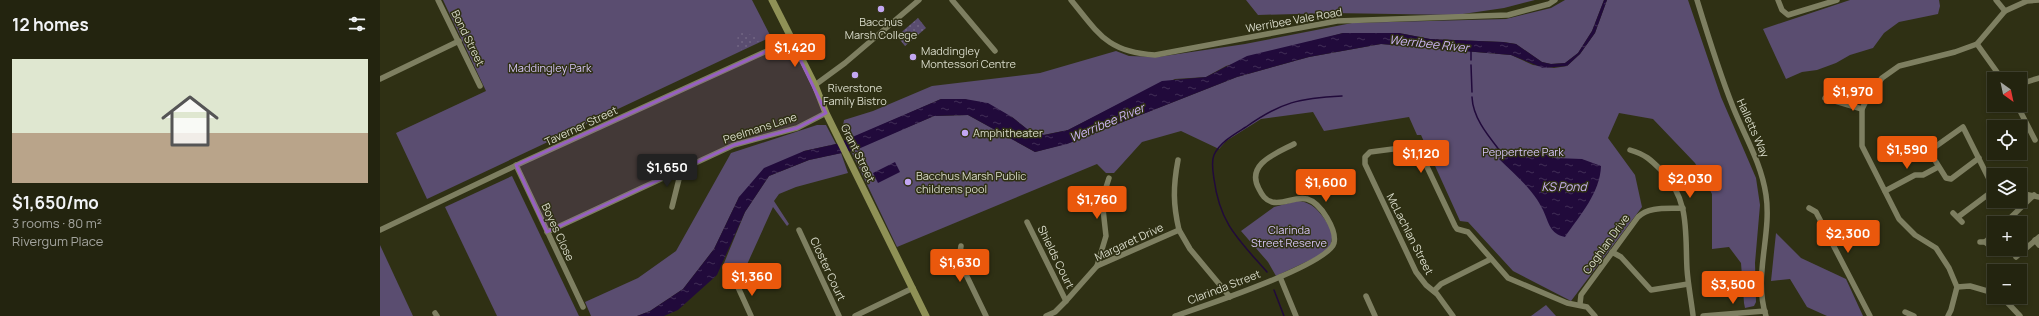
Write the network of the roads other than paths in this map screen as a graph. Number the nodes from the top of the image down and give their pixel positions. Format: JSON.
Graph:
{"nodes":[{"id":1,"x":438,"y":0,"type":"edge"},
{"id":2,"x":772,"y":0,"type":"edge"},
{"id":3,"x":919,"y":0,"type":"edge"},
{"id":4,"x":952,"y":0,"type":"edge"},
{"id":5,"x":1071,"y":0,"type":"edge"},
{"id":6,"x":1555,"y":0,"type":"edge"},
{"id":7,"x":1697,"y":0,"type":"edge"},
{"id":8,"x":1778,"y":0,"type":"edge"},
{"id":9,"x":1837,"y":0,"type":"edge"},
{"id":10,"x":1996,"y":0,"type":"edge"},
{"id":11,"x":2039,"y":0,"type":"edge"},
{"id":12,"x":2005,"y":11,"type":"junction"},
{"id":13,"x":791,"y":40,"type":"junction"},
{"id":14,"x":459,"y":41,"type":"junction"},
{"id":15,"x":1976,"y":44,"type":"junction"},
{"id":16,"x":995,"y":51,"type":"dead end"},
{"id":17,"x":1997,"y":72,"type":"edge"},
{"id":18,"x":2039,"y":78,"type":"edge"},
{"id":19,"x":380,"y":79,"type":"edge"},
{"id":20,"x":2027,"y":82,"type":"edge"},
{"id":21,"x":815,"y":85,"type":"junction"},
{"id":22,"x":480,"y":86,"type":"dead end"},
{"id":23,"x":1825,"y":98,"type":"dead end"},
{"id":24,"x":1862,"y":109,"type":"junction"},
{"id":25,"x":2021,"y":112,"type":"edge"},
{"id":26,"x":826,"y":113,"type":"junction"},
{"id":27,"x":2035,"y":140,"type":"dead end"},
{"id":28,"x":1294,"y":144,"type":"dead end"},
{"id":29,"x":1630,"y":150,"type":"dead end"},
{"id":30,"x":1979,"y":158,"type":"junction"},
{"id":31,"x":1178,"y":160,"type":"dead end"},
{"id":32,"x":516,"y":165,"type":"junction"},
{"id":33,"x":1938,"y":166,"type":"junction"},
{"id":34,"x":679,"y":170,"type":"junction"},
{"id":35,"x":1987,"y":175,"type":"edge"},
{"id":36,"x":1109,"y":178,"type":"dead end"},
{"id":37,"x":1885,"y":191,"type":"junction"},
{"id":38,"x":1987,"y":195,"type":"edge"},
{"id":39,"x":2036,"y":196,"type":"edge"},
{"id":40,"x":672,"y":207,"type":"dead end"},
{"id":41,"x":1683,"y":208,"type":"junction"},
{"id":42,"x":1809,"y":208,"type":"dead end"},
{"id":43,"x":2013,"y":216,"type":"edge"},
{"id":44,"x":1958,"y":218,"type":"dead end"},
{"id":45,"x":1027,"y":222,"type":"dead end"},
{"id":46,"x":380,"y":230,"type":"edge"},
{"id":47,"x":799,"y":230,"type":"dead end"},
{"id":48,"x":1179,"y":230,"type":"junction"},
{"id":49,"x":547,"y":232,"type":"junction"},
{"id":50,"x":2038,"y":241,"type":"edge"},
{"id":51,"x":961,"y":246,"type":"dead end"},
{"id":52,"x":1612,"y":252,"type":"junction"},
{"id":53,"x":2016,"y":257,"type":"dead end"},
{"id":54,"x":1491,"y":259,"type":"junction"},
{"id":55,"x":1097,"y":266,"type":"junction"},
{"id":56,"x":1280,"y":277,"type":"junction"},
{"id":57,"x":1688,"y":284,"type":"junction"},
{"id":58,"x":737,"y":285,"type":"dead end"},
{"id":59,"x":1956,"y":287,"type":"junction"},
{"id":60,"x":913,"y":288,"type":"junction"},
{"id":61,"x":1434,"y":291,"type":"junction"},
{"id":62,"x":1987,"y":291,"type":"edge"},
{"id":63,"x":1366,"y":296,"type":"dead end"},
{"id":64,"x":1230,"y":298,"type":"junction"},
{"id":65,"x":1066,"y":301,"type":"junction"},
{"id":66,"x":1580,"y":304,"type":"junction"},
{"id":67,"x":2009,"y":304,"type":"edge"},
{"id":68,"x":583,"y":307,"type":"dead end"},
{"id":69,"x":1905,"y":312,"type":"dead end"},
{"id":70,"x":1765,"y":314,"type":"edge"},
{"id":71,"x":751,"y":316,"type":"edge"},
{"id":72,"x":839,"y":316,"type":"edge"},
{"id":73,"x":855,"y":316,"type":"edge"},
{"id":74,"x":926,"y":316,"type":"edge"},
{"id":75,"x":986,"y":316,"type":"edge"},
{"id":76,"x":1046,"y":316,"type":"edge"},
{"id":77,"x":1176,"y":316,"type":"edge"},
{"id":78,"x":1296,"y":316,"type":"edge"},
{"id":79,"x":1375,"y":316,"type":"edge"},
{"id":80,"x":1453,"y":316,"type":"edge"},
{"id":81,"x":1595,"y":316,"type":"edge"},
{"id":82,"x":1694,"y":316,"type":"edge"},
{"id":83,"x":1703,"y":316,"type":"edge"},
{"id":84,"x":1870,"y":316,"type":"edge"},
{"id":85,"x":1914,"y":316,"type":"edge"},
{"id":86,"x":1948,"y":316,"type":"edge"},
{"id":87,"x":2020,"y":316,"type":"edge"}],
"edges":[{"from":1,"to":14,"type":"street","name":"Bond Street"},
{"from":2,"to":13,"type":"main road","name":"Grant Street"},
{"from":3,"to":21,"type":"street"},
{"from":4,"to":16,"type":"street"},
{"from":5,"to":6,"type":"street","name":"Werribee Vale Road"},
{"from":7,"to":70,"type":"street","name":"Halletts Way"},
{"from":8,"to":9,"type":"street"},
{"from":10,"to":12,"type":"street"},
{"from":11,"to":12,"type":"street"},
{"from":12,"to":15,"type":"street"},
{"from":13,"to":21,"type":"main road","name":"Grant Street"},
{"from":13,"to":32,"type":"street","name":"Taverner Street"},
{"from":14,"to":19,"type":"street"},
{"from":14,"to":22,"type":"street","name":"Bond Street"},
{"from":15,"to":17,"type":"street"},
{"from":15,"to":24,"type":"street"},
{"from":18,"to":20,"type":"street"},
{"from":21,"to":26,"type":"main road","name":"Grant Street"},
{"from":23,"to":24,"type":"street"},
{"from":24,"to":37,"type":"street"},
{"from":25,"to":27,"type":"street"},
{"from":26,"to":34,"type":"street","name":"Peelmans Lane"},
{"from":26,"to":60,"type":"main road","name":"Grant Street"},
{"from":28,"to":56,"type":"street","name":"Clarinda Street"},
{"from":29,"to":41,"type":"street"},
{"from":30,"to":33,"type":"street"},
{"from":30,"to":33,"type":"street"},
{"from":30,"to":35,"type":"street"},
{"from":31,"to":48,"type":"street"},
{"from":32,"to":46,"type":"street","name":"Taverner Street"},
{"from":32,"to":49,"type":"street","name":"Boyes Close"},
{"from":33,"to":37,"type":"street"},
{"from":34,"to":40,"type":"street"},
{"from":34,"to":49,"type":"street","name":"Peelmans Lane"},
{"from":36,"to":55,"type":"street"},
{"from":37,"to":59,"type":"street"},
{"from":38,"to":44,"type":"street"},
{"from":39,"to":43,"type":"street"},
{"from":41,"to":52,"type":"street","name":"Coghlan Drive"},
{"from":41,"to":57,"type":"street"},
{"from":42,"to":84,"type":"street"},
{"from":45,"to":65,"type":"street","name":"Shields Court"},
{"from":47,"to":72,"type":"street","name":"Closter Court"},
{"from":48,"to":55,"type":"street","name":"Margaret Drive"},
{"from":48,"to":64,"type":"street","name":"Margaret Drive"},
{"from":49,"to":68,"type":"street","name":"Boyes Close"},
{"from":50,"to":53,"type":"street"},
{"from":51,"to":75,"type":"street"},
{"from":52,"to":57,"type":"street"},
{"from":52,"to":66,"type":"street","name":"Coghlan Drive"},
{"from":54,"to":61,"type":"street"},
{"from":54,"to":61,"type":"street","name":"McLachlan Street"},
{"from":54,"to":66,"type":"street","name":"McLachlan Street"},
{"from":55,"to":65,"type":"street","name":"Margaret Drive"},
{"from":56,"to":64,"type":"street","name":"Clarinda Street"},
{"from":56,"to":78,"type":"street"},
{"from":57,"to":82,"type":"street"},
{"from":58,"to":71,"type":"street"},
{"from":59,"to":62,"type":"street"},
{"from":59,"to":86,"type":"street"},
{"from":60,"to":73,"type":"street"},
{"from":60,"to":74,"type":"main road","name":"Grant Street"},
{"from":61,"to":80,"type":"street","name":"McLachlan Street"},
{"from":63,"to":79,"type":"street"},
{"from":64,"to":77,"type":"street","name":"Clarinda Street"},
{"from":65,"to":76,"type":"street","name":"Margaret Drive"},
{"from":66,"to":81,"type":"street","name":"McLachlan Street"},
{"from":67,"to":87,"type":"street"},
{"from":69,"to":85,"type":"street"},
{"from":70,"to":83,"type":"street"}]}
